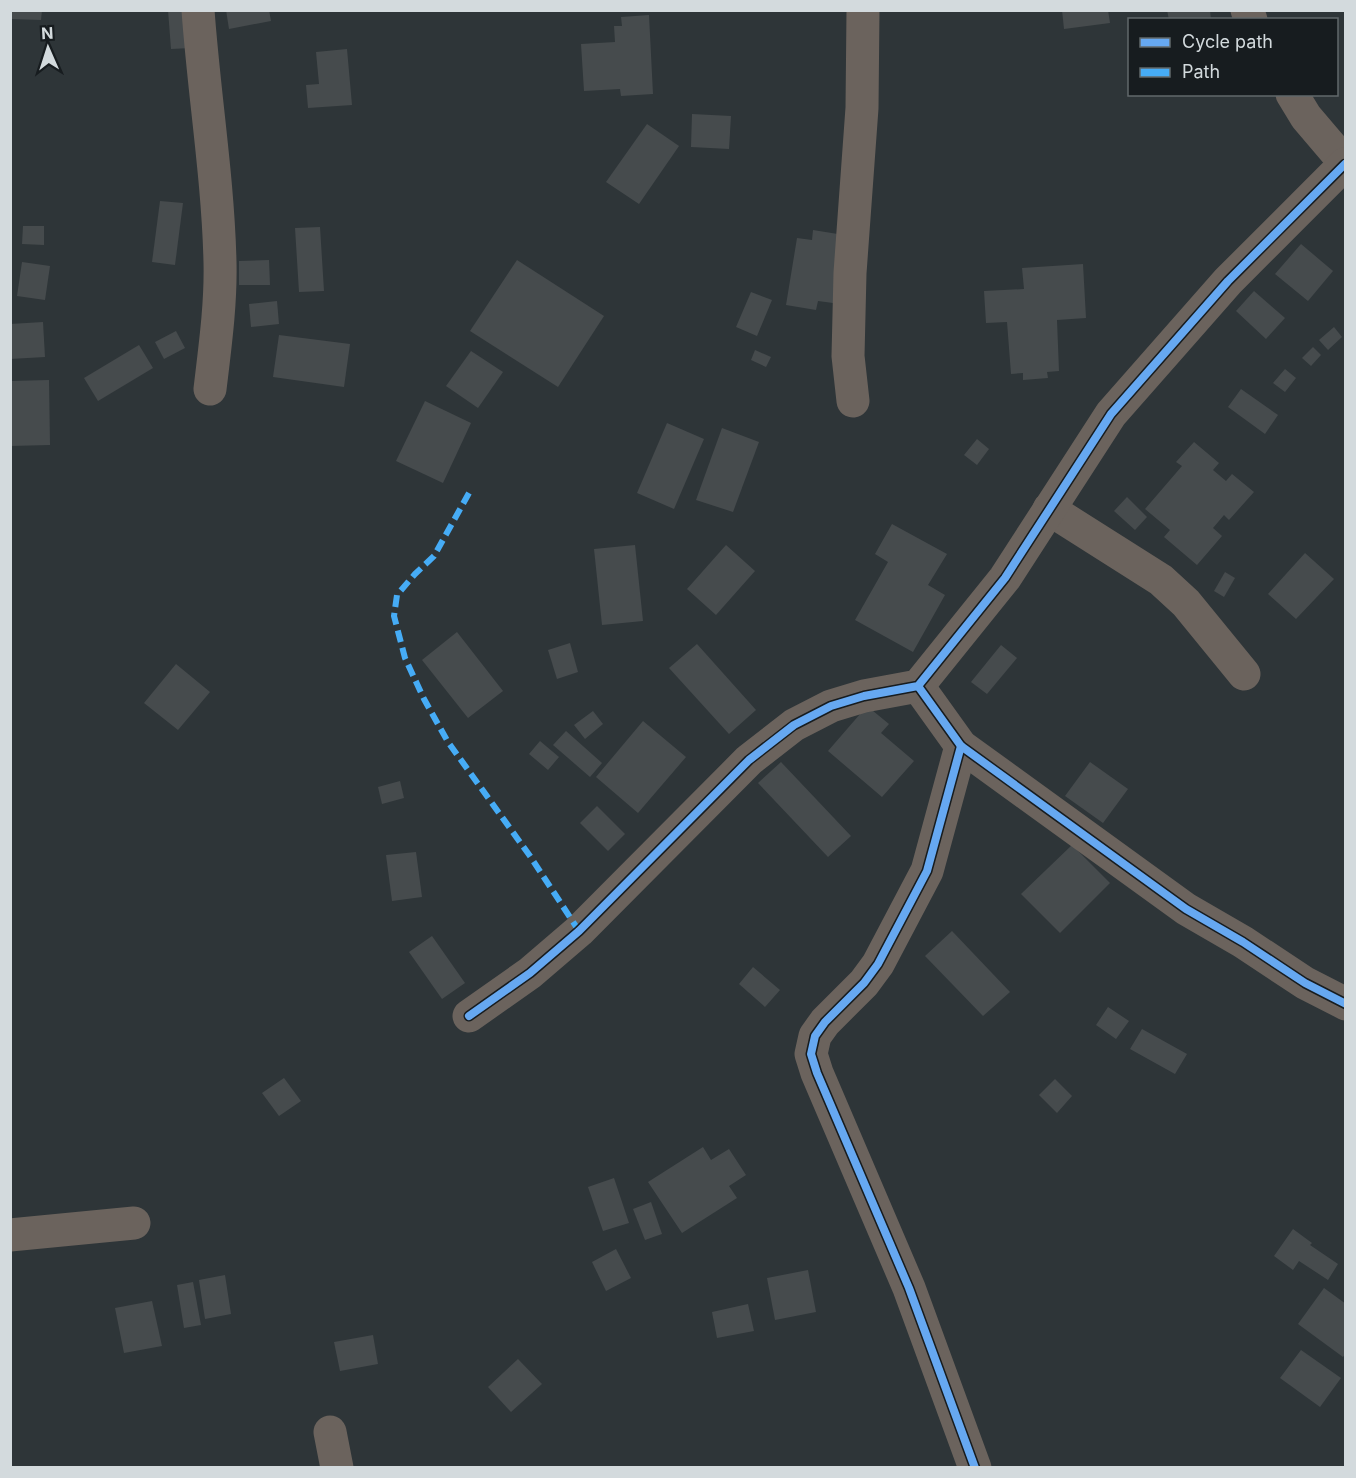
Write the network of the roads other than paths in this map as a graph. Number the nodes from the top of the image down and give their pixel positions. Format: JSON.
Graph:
{"nodes":[{"id":1,"x":198,"y":10,"type":"edge"},
{"id":2,"x":862,"y":10,"type":"edge"},
{"id":3,"x":1293,"y":96,"type":"edge"},
{"id":4,"x":1345,"y":164,"type":"edge"},
{"id":5,"x":210,"y":389,"type":"dead end"},
{"id":6,"x":854,"y":400,"type":"dead end"},
{"id":7,"x":1049,"y":509,"type":"junction"},
{"id":8,"x":1244,"y":674,"type":"dead end"},
{"id":9,"x":918,"y":686,"type":"junction"},
{"id":10,"x":961,"y":746,"type":"junction"},
{"id":11,"x":1346,"y":1004,"type":"edge"},
{"id":12,"x":468,"y":1016,"type":"dead end"},
{"id":13,"x":134,"y":1224,"type":"dead end"},
{"id":14,"x":10,"y":1235,"type":"edge"},
{"id":15,"x":330,"y":1432,"type":"dead end"},
{"id":16,"x":337,"y":1467,"type":"edge"},
{"id":17,"x":975,"y":1467,"type":"edge"}],
"edges":[{"from":1,"to":5,"type":"street"},
{"from":2,"to":6,"type":"street"},
{"from":3,"to":4,"type":"street"},
{"from":4,"to":7,"type":"street"},
{"from":7,"to":8,"type":"street"},
{"from":7,"to":9,"type":"street"},
{"from":9,"to":10,"type":"street"},
{"from":9,"to":12,"type":"street"},
{"from":10,"to":11,"type":"street"},
{"from":10,"to":17,"type":"street"},
{"from":13,"to":14,"type":"street"},
{"from":15,"to":16,"type":"street"}]}
